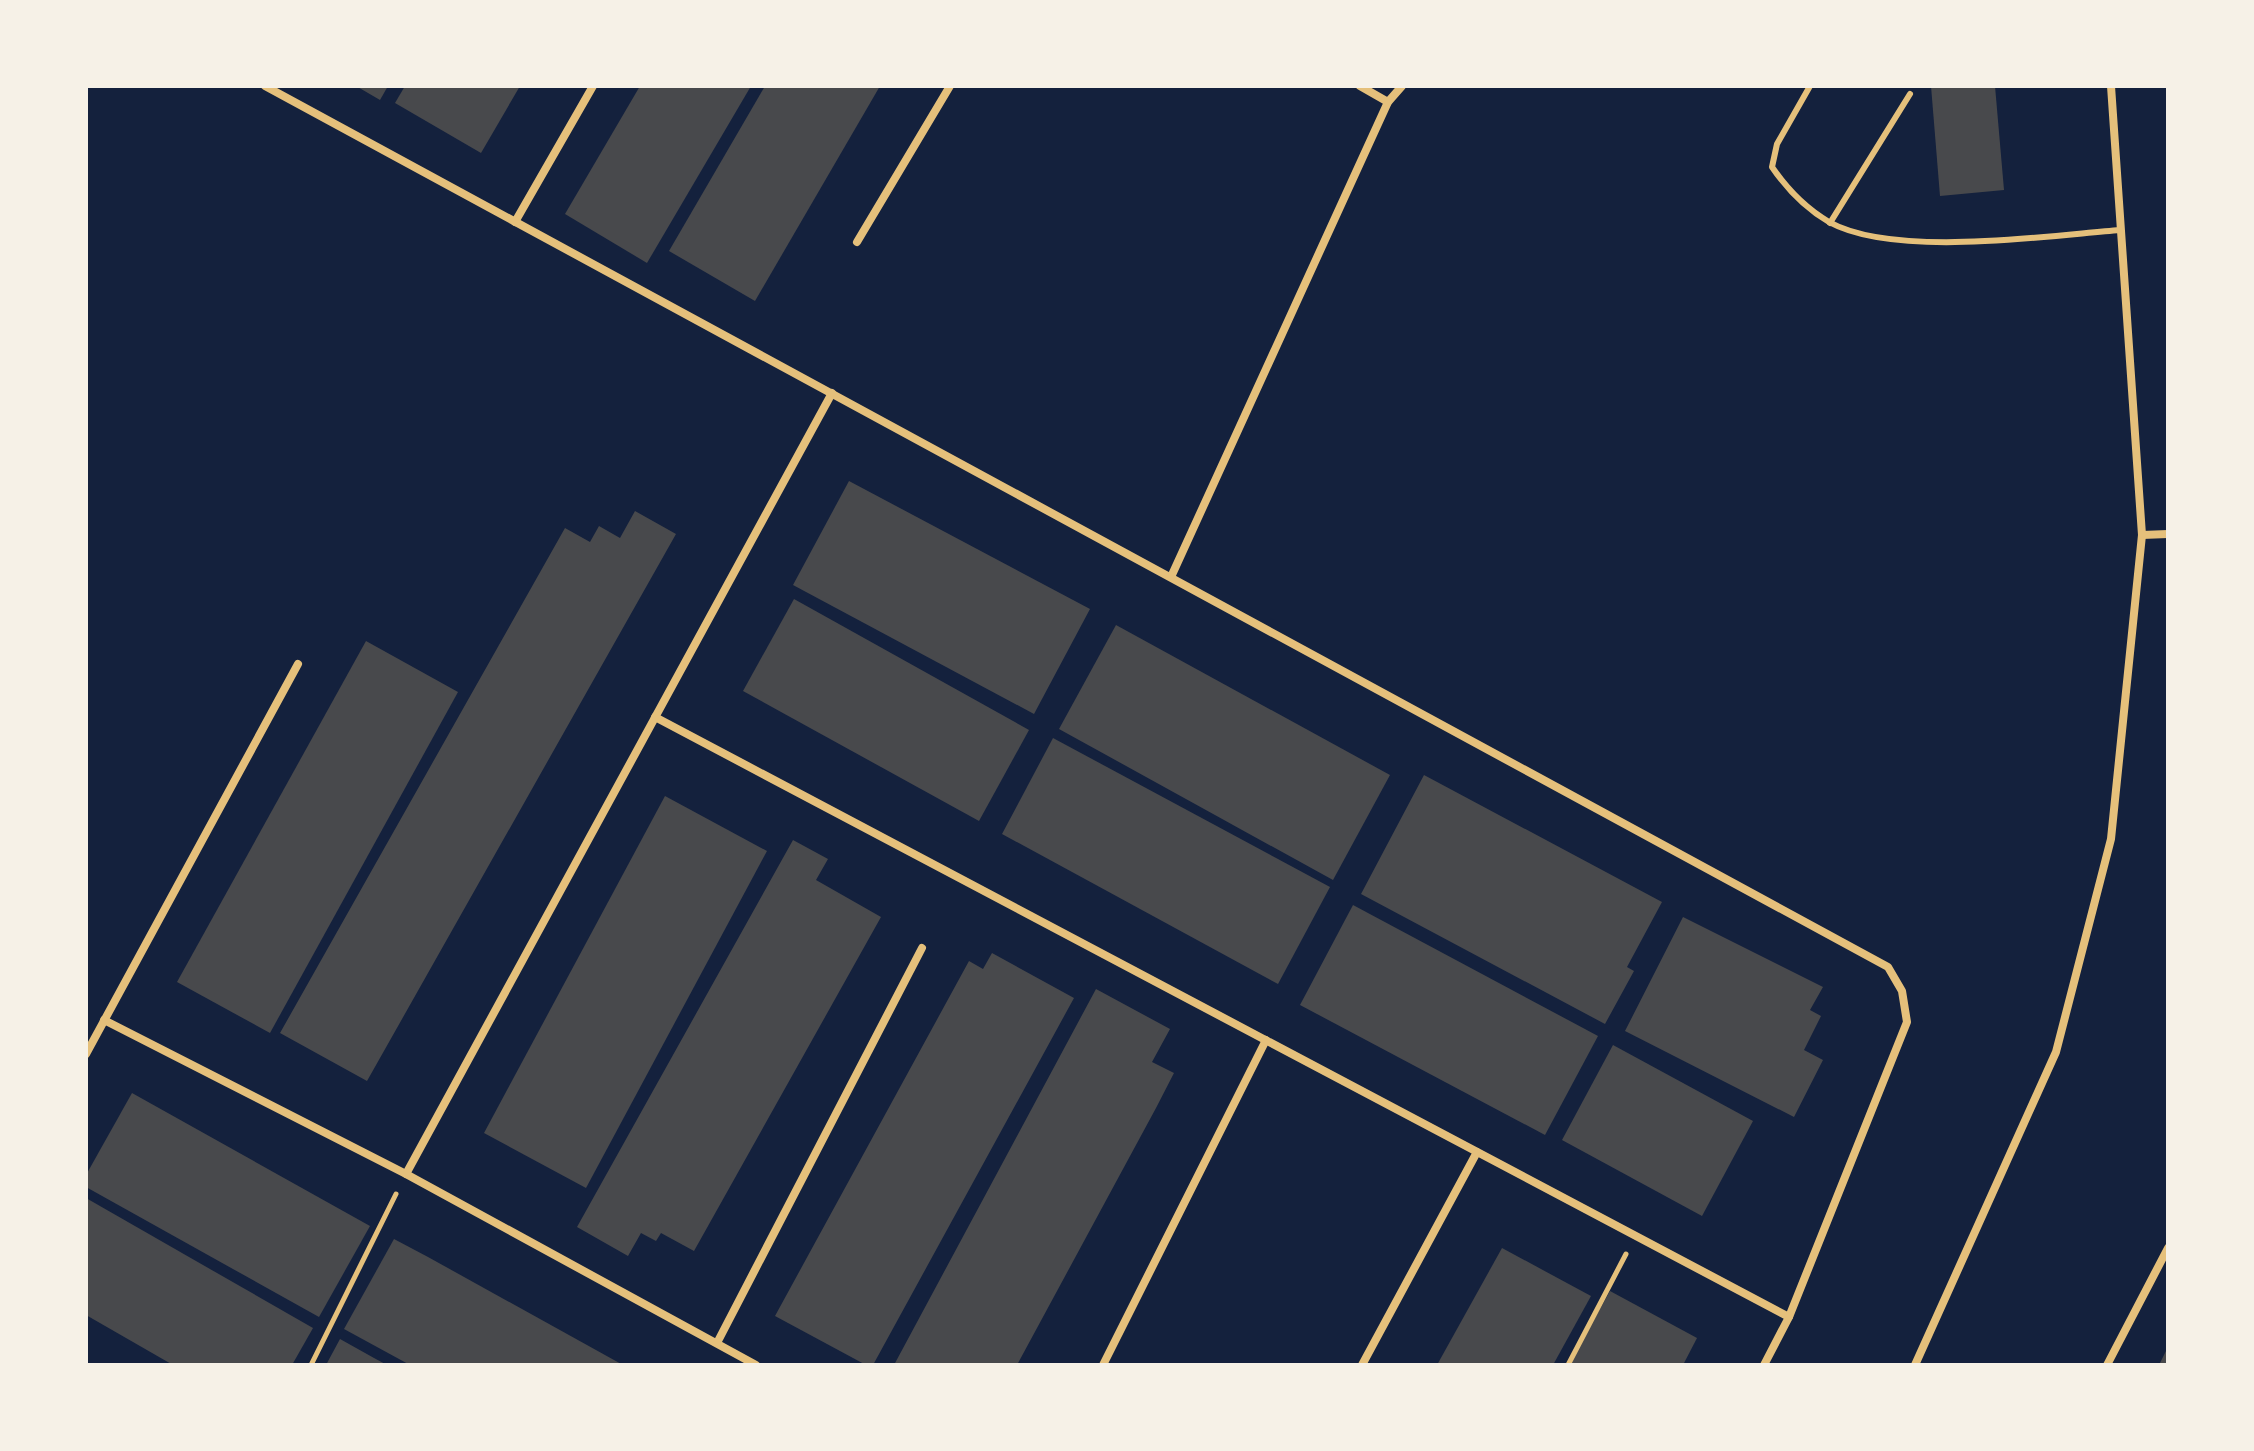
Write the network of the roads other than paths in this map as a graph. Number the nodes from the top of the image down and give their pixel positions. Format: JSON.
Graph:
{"nodes":[{"id":1,"x":265,"y":86,"type":"edge"},
{"id":2,"x":593,"y":86,"type":"edge"},
{"id":3,"x":950,"y":86,"type":"edge"},
{"id":4,"x":1360,"y":86,"type":"edge"},
{"id":5,"x":1402,"y":86,"type":"edge"},
{"id":6,"x":1810,"y":86,"type":"edge"},
{"id":7,"x":2111,"y":86,"type":"edge"},
{"id":8,"x":1910,"y":94,"type":"dead end"},
{"id":9,"x":1388,"y":102,"type":"junction"},
{"id":10,"x":515,"y":222,"type":"junction"},
{"id":11,"x":1830,"y":223,"type":"junction"},
{"id":12,"x":2120,"y":230,"type":"junction"},
{"id":13,"x":857,"y":242,"type":"dead end"},
{"id":14,"x":832,"y":393,"type":"junction"},
{"id":15,"x":2168,"y":534,"type":"edge"},
{"id":16,"x":2142,"y":535,"type":"junction"},
{"id":17,"x":1171,"y":577,"type":"junction"},
{"id":18,"x":298,"y":664,"type":"dead end"},
{"id":19,"x":655,"y":717,"type":"junction"},
{"id":20,"x":922,"y":948,"type":"dead end"},
{"id":21,"x":104,"y":1020,"type":"junction"},
{"id":22,"x":1266,"y":1040,"type":"junction"},
{"id":23,"x":86,"y":1054,"type":"edge"},
{"id":24,"x":1477,"y":1152,"type":"junction"},
{"id":25,"x":406,"y":1174,"type":"junction"},
{"id":26,"x":2168,"y":1248,"type":"edge"},
{"id":27,"x":1789,"y":1317,"type":"junction"},
{"id":28,"x":717,"y":1343,"type":"junction"},
{"id":29,"x":756,"y":1365,"type":"edge"},
{"id":30,"x":1103,"y":1365,"type":"edge"},
{"id":31,"x":1362,"y":1365,"type":"edge"},
{"id":32,"x":1764,"y":1365,"type":"edge"},
{"id":33,"x":1915,"y":1365,"type":"edge"},
{"id":34,"x":2107,"y":1365,"type":"edge"}],
"edges":[{"from":1,"to":10,"type":"street"},
{"from":2,"to":10,"type":"street"},
{"from":3,"to":13,"type":"street"},
{"from":4,"to":9,"type":"street"},
{"from":5,"to":9,"type":"street"},
{"from":6,"to":11,"type":"lane"},
{"from":7,"to":12,"type":"street"},
{"from":8,"to":11,"type":"lane"},
{"from":9,"to":17,"type":"street"},
{"from":10,"to":14,"type":"street"},
{"from":11,"to":12,"type":"lane"},
{"from":12,"to":16,"type":"street"},
{"from":14,"to":17,"type":"street"},
{"from":14,"to":19,"type":"street"},
{"from":15,"to":16,"type":"street"},
{"from":16,"to":33,"type":"street"},
{"from":17,"to":27,"type":"street"},
{"from":18,"to":21,"type":"street"},
{"from":19,"to":22,"type":"street"},
{"from":19,"to":25,"type":"street"},
{"from":20,"to":28,"type":"street"},
{"from":21,"to":23,"type":"street"},
{"from":21,"to":25,"type":"street"},
{"from":22,"to":24,"type":"street"},
{"from":22,"to":30,"type":"street"},
{"from":24,"to":27,"type":"street"},
{"from":24,"to":31,"type":"street"},
{"from":25,"to":28,"type":"street"},
{"from":26,"to":34,"type":"street"},
{"from":27,"to":32,"type":"street"},
{"from":28,"to":29,"type":"street"}]}
